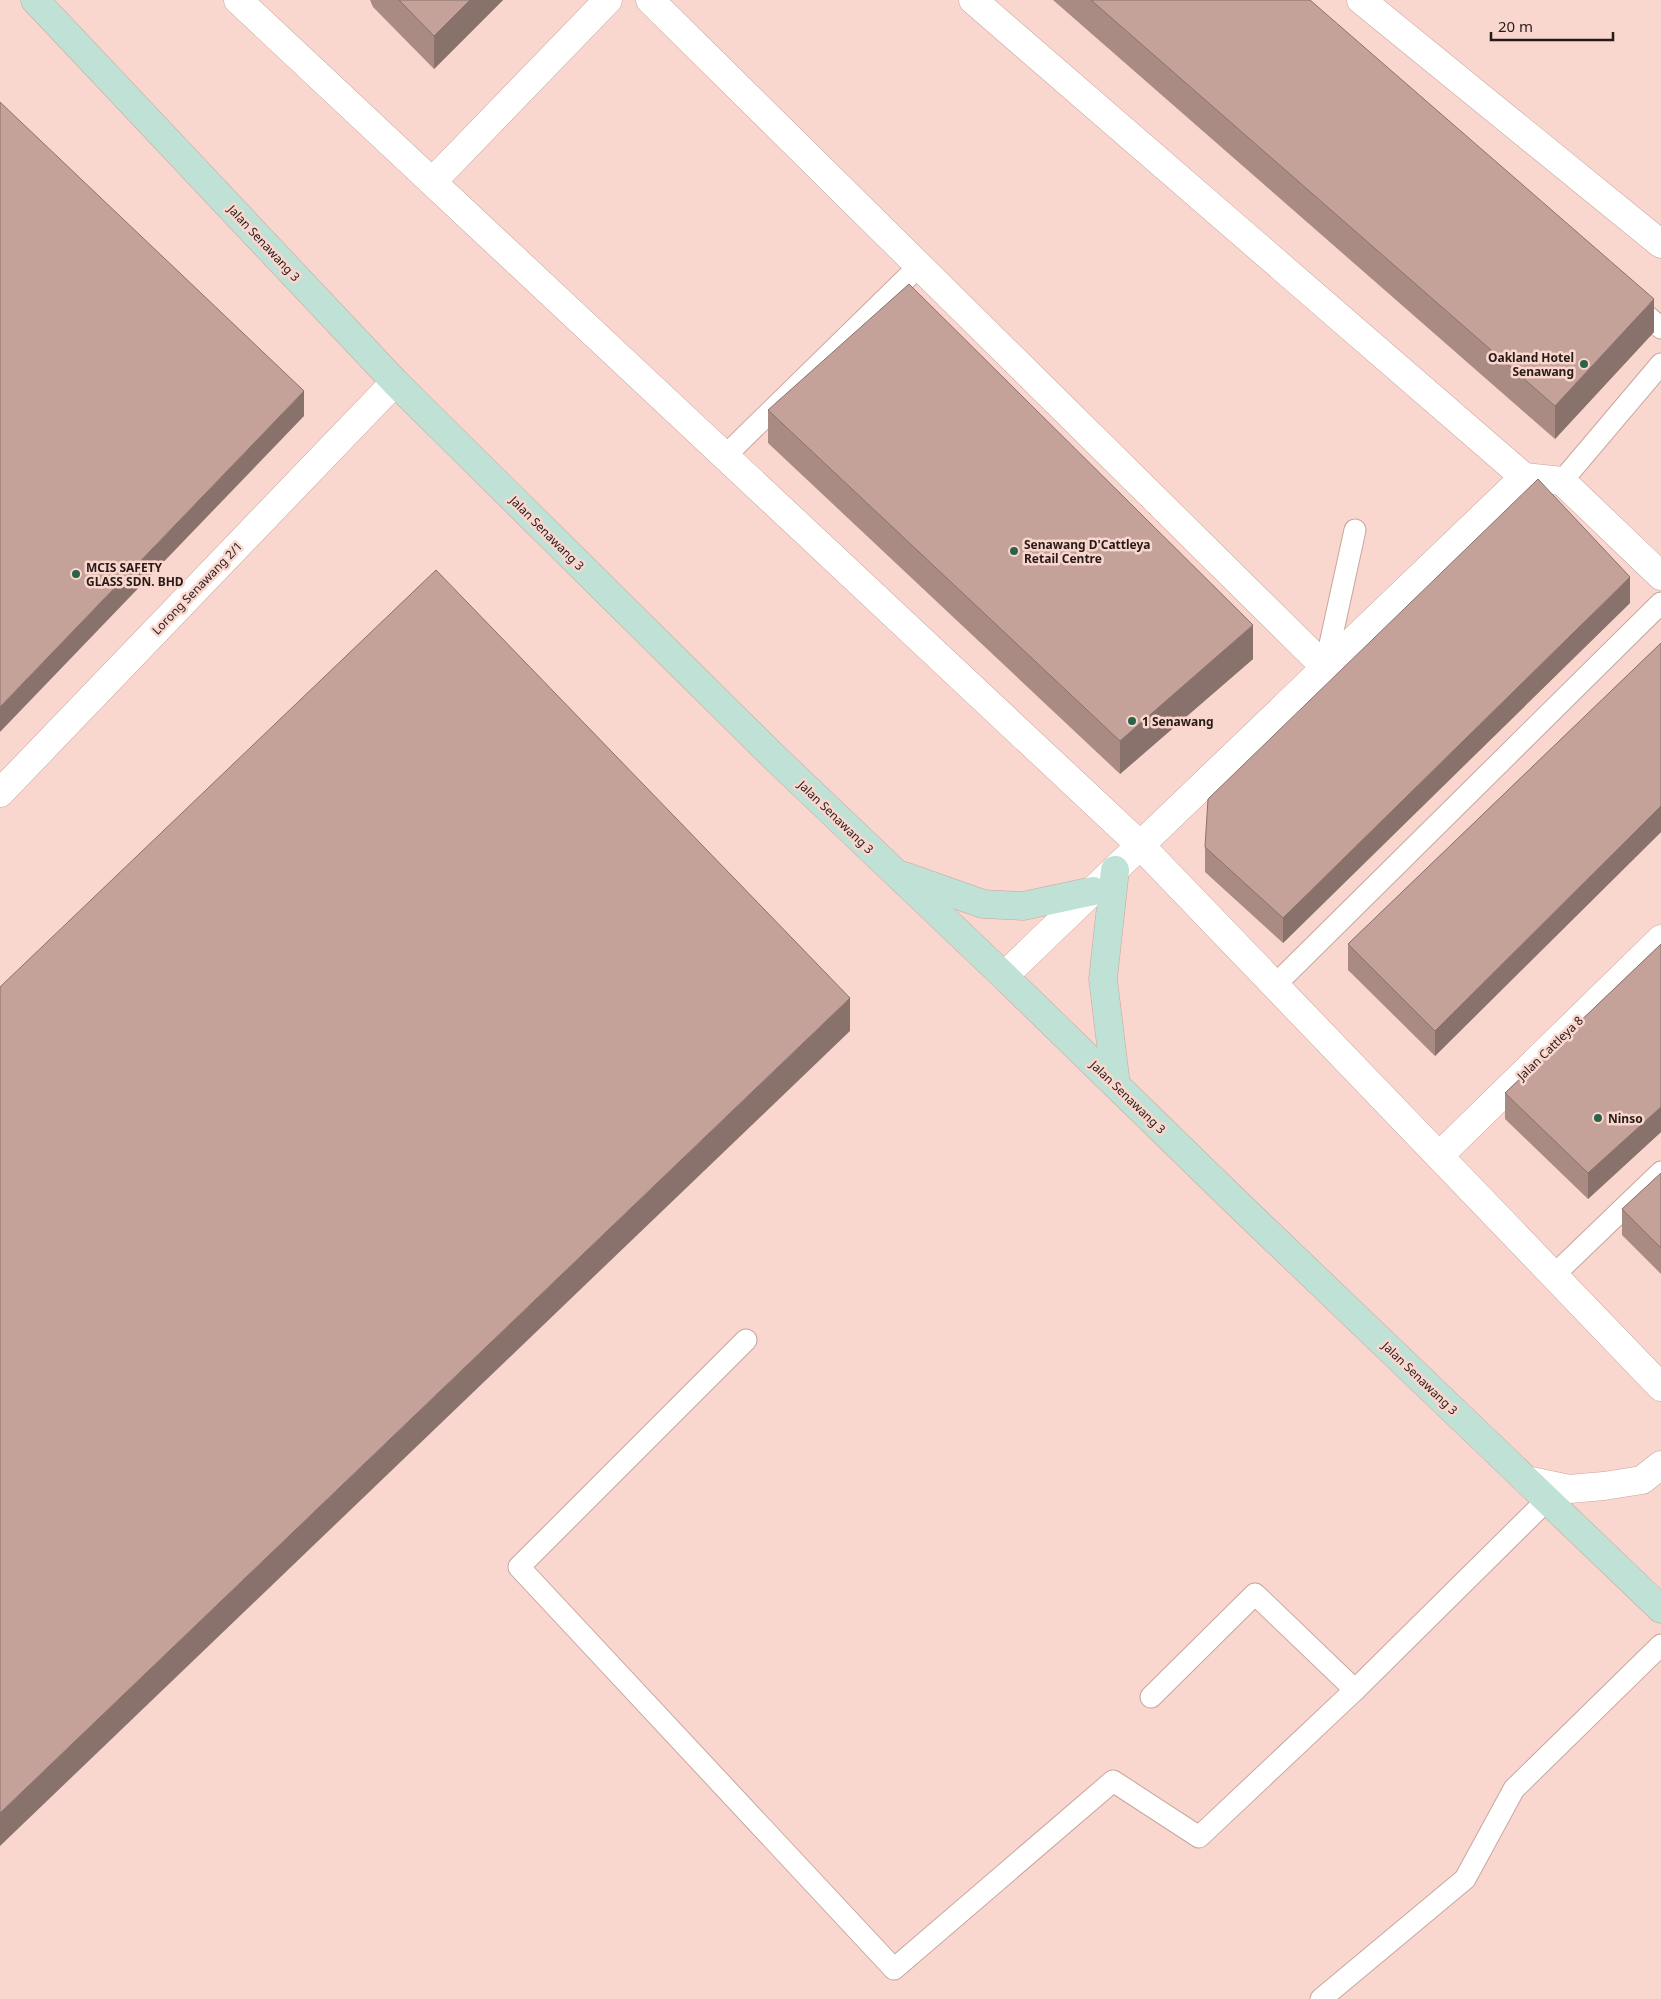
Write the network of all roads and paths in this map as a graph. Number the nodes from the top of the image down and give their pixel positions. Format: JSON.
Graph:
{"nodes":[{"id":1,"x":35,"y":0,"type":"edge"},
{"id":2,"x":238,"y":0,"type":"edge"},
{"id":3,"x":608,"y":0,"type":"edge"},
{"id":4,"x":650,"y":0,"type":"edge"},
{"id":5,"x":973,"y":0,"type":"edge"},
{"id":6,"x":1361,"y":0,"type":"edge"},
{"id":7,"x":432,"y":182,"type":"junction"},
{"id":8,"x":1661,"y":244,"type":"edge"},
{"id":9,"x":919,"y":266,"type":"junction"},
{"id":10,"x":1616,"y":289,"type":"edge"},
{"id":11,"x":1661,"y":328,"type":"edge"},
{"id":12,"x":1661,"y":364,"type":"edge"},
{"id":13,"x":395,"y":382,"type":"junction"},
{"id":14,"x":725,"y":456,"type":"junction"},
{"id":15,"x":1524,"y":477,"type":"junction"},
{"id":16,"x":1562,"y":481,"type":"junction"},
{"id":17,"x":1355,"y":530,"type":"dead end"},
{"id":18,"x":1661,"y":576,"type":"edge"},
{"id":19,"x":1661,"y":603,"type":"edge"},
{"id":20,"x":1325,"y":667,"type":"junction"},
{"id":21,"x":0,"y":793,"type":"edge"},
{"id":22,"x":1140,"y":845,"type":"junction"},
{"id":23,"x":1115,"y":870,"type":"junction"},
{"id":24,"x":895,"y":873,"type":"junction"},
{"id":25,"x":1093,"y":890,"type":"junction"},
{"id":26,"x":1661,"y":940,"type":"edge"},
{"id":27,"x":1004,"y":976,"type":"junction"},
{"id":28,"x":1275,"y":985,"type":"junction"},
{"id":29,"x":1116,"y":1085,"type":"junction"},
{"id":30,"x":1439,"y":1156,"type":"junction"},
{"id":31,"x":1661,"y":1172,"type":"edge"},
{"id":32,"x":1554,"y":1275,"type":"junction"},
{"id":33,"x":746,"y":1340,"type":"dead end"},
{"id":34,"x":1661,"y":1387,"type":"edge"},
{"id":35,"x":1661,"y":1465,"type":"edge"},
{"id":36,"x":1526,"y":1480,"type":"junction"},
{"id":37,"x":1547,"y":1500,"type":"junction"},
{"id":38,"x":1661,"y":1609,"type":"edge"},
{"id":39,"x":1661,"y":1645,"type":"edge"},
{"id":40,"x":1355,"y":1690,"type":"junction"},
{"id":41,"x":1151,"y":1698,"type":"dead end"},
{"id":42,"x":1321,"y":1999,"type":"edge"}],
"edges":[{"from":1,"to":13,"type":"street","name":"Jalan Senawang 3"},
{"from":2,"to":7,"type":"street"},
{"from":3,"to":7,"type":"street"},
{"from":4,"to":9,"type":"street"},
{"from":5,"to":15,"type":"street"},
{"from":6,"to":8,"type":"street"},
{"from":7,"to":14,"type":"street"},
{"from":9,"to":14,"type":"lane"},
{"from":9,"to":20,"type":"street"},
{"from":10,"to":11,"type":"lane"},
{"from":12,"to":16,"type":"lane"},
{"from":13,"to":21,"type":"street","name":"Lorong Senawang 2/1"},
{"from":13,"to":24,"type":"street","name":"Jalan Senawang 3"},
{"from":14,"to":22,"type":"street"},
{"from":15,"to":16,"type":"street"},
{"from":15,"to":20,"type":"street"},
{"from":16,"to":18,"type":"street"},
{"from":17,"to":20,"type":"lane"},
{"from":19,"to":28,"type":"lane"},
{"from":20,"to":22,"type":"street"},
{"from":22,"to":23,"type":"street"},
{"from":22,"to":28,"type":"street"},
{"from":23,"to":25,"type":"street"},
{"from":23,"to":29,"type":"street"},
{"from":24,"to":25,"type":"street"},
{"from":24,"to":27,"type":"street","name":"Jalan Senawang 3"},
{"from":25,"to":27,"type":"street"},
{"from":26,"to":30,"type":"street","name":"Jalan Cattleya 8"},
{"from":27,"to":29,"type":"street","name":"Jalan Senawang 3"},
{"from":28,"to":30,"type":"street"},
{"from":29,"to":36,"type":"street","name":"Jalan Senawang 3"},
{"from":30,"to":32,"type":"street"},
{"from":31,"to":32,"type":"lane"},
{"from":32,"to":34,"type":"street"},
{"from":33,"to":40,"type":"lane"},
{"from":35,"to":36,"type":"street"},
{"from":36,"to":37,"type":"street","name":"Jalan Senawang 3"},
{"from":37,"to":38,"type":"street","name":"Jalan Senawang 3"},
{"from":37,"to":40,"type":"lane"},
{"from":39,"to":42,"type":"lane"},
{"from":40,"to":41,"type":"lane"}]}
